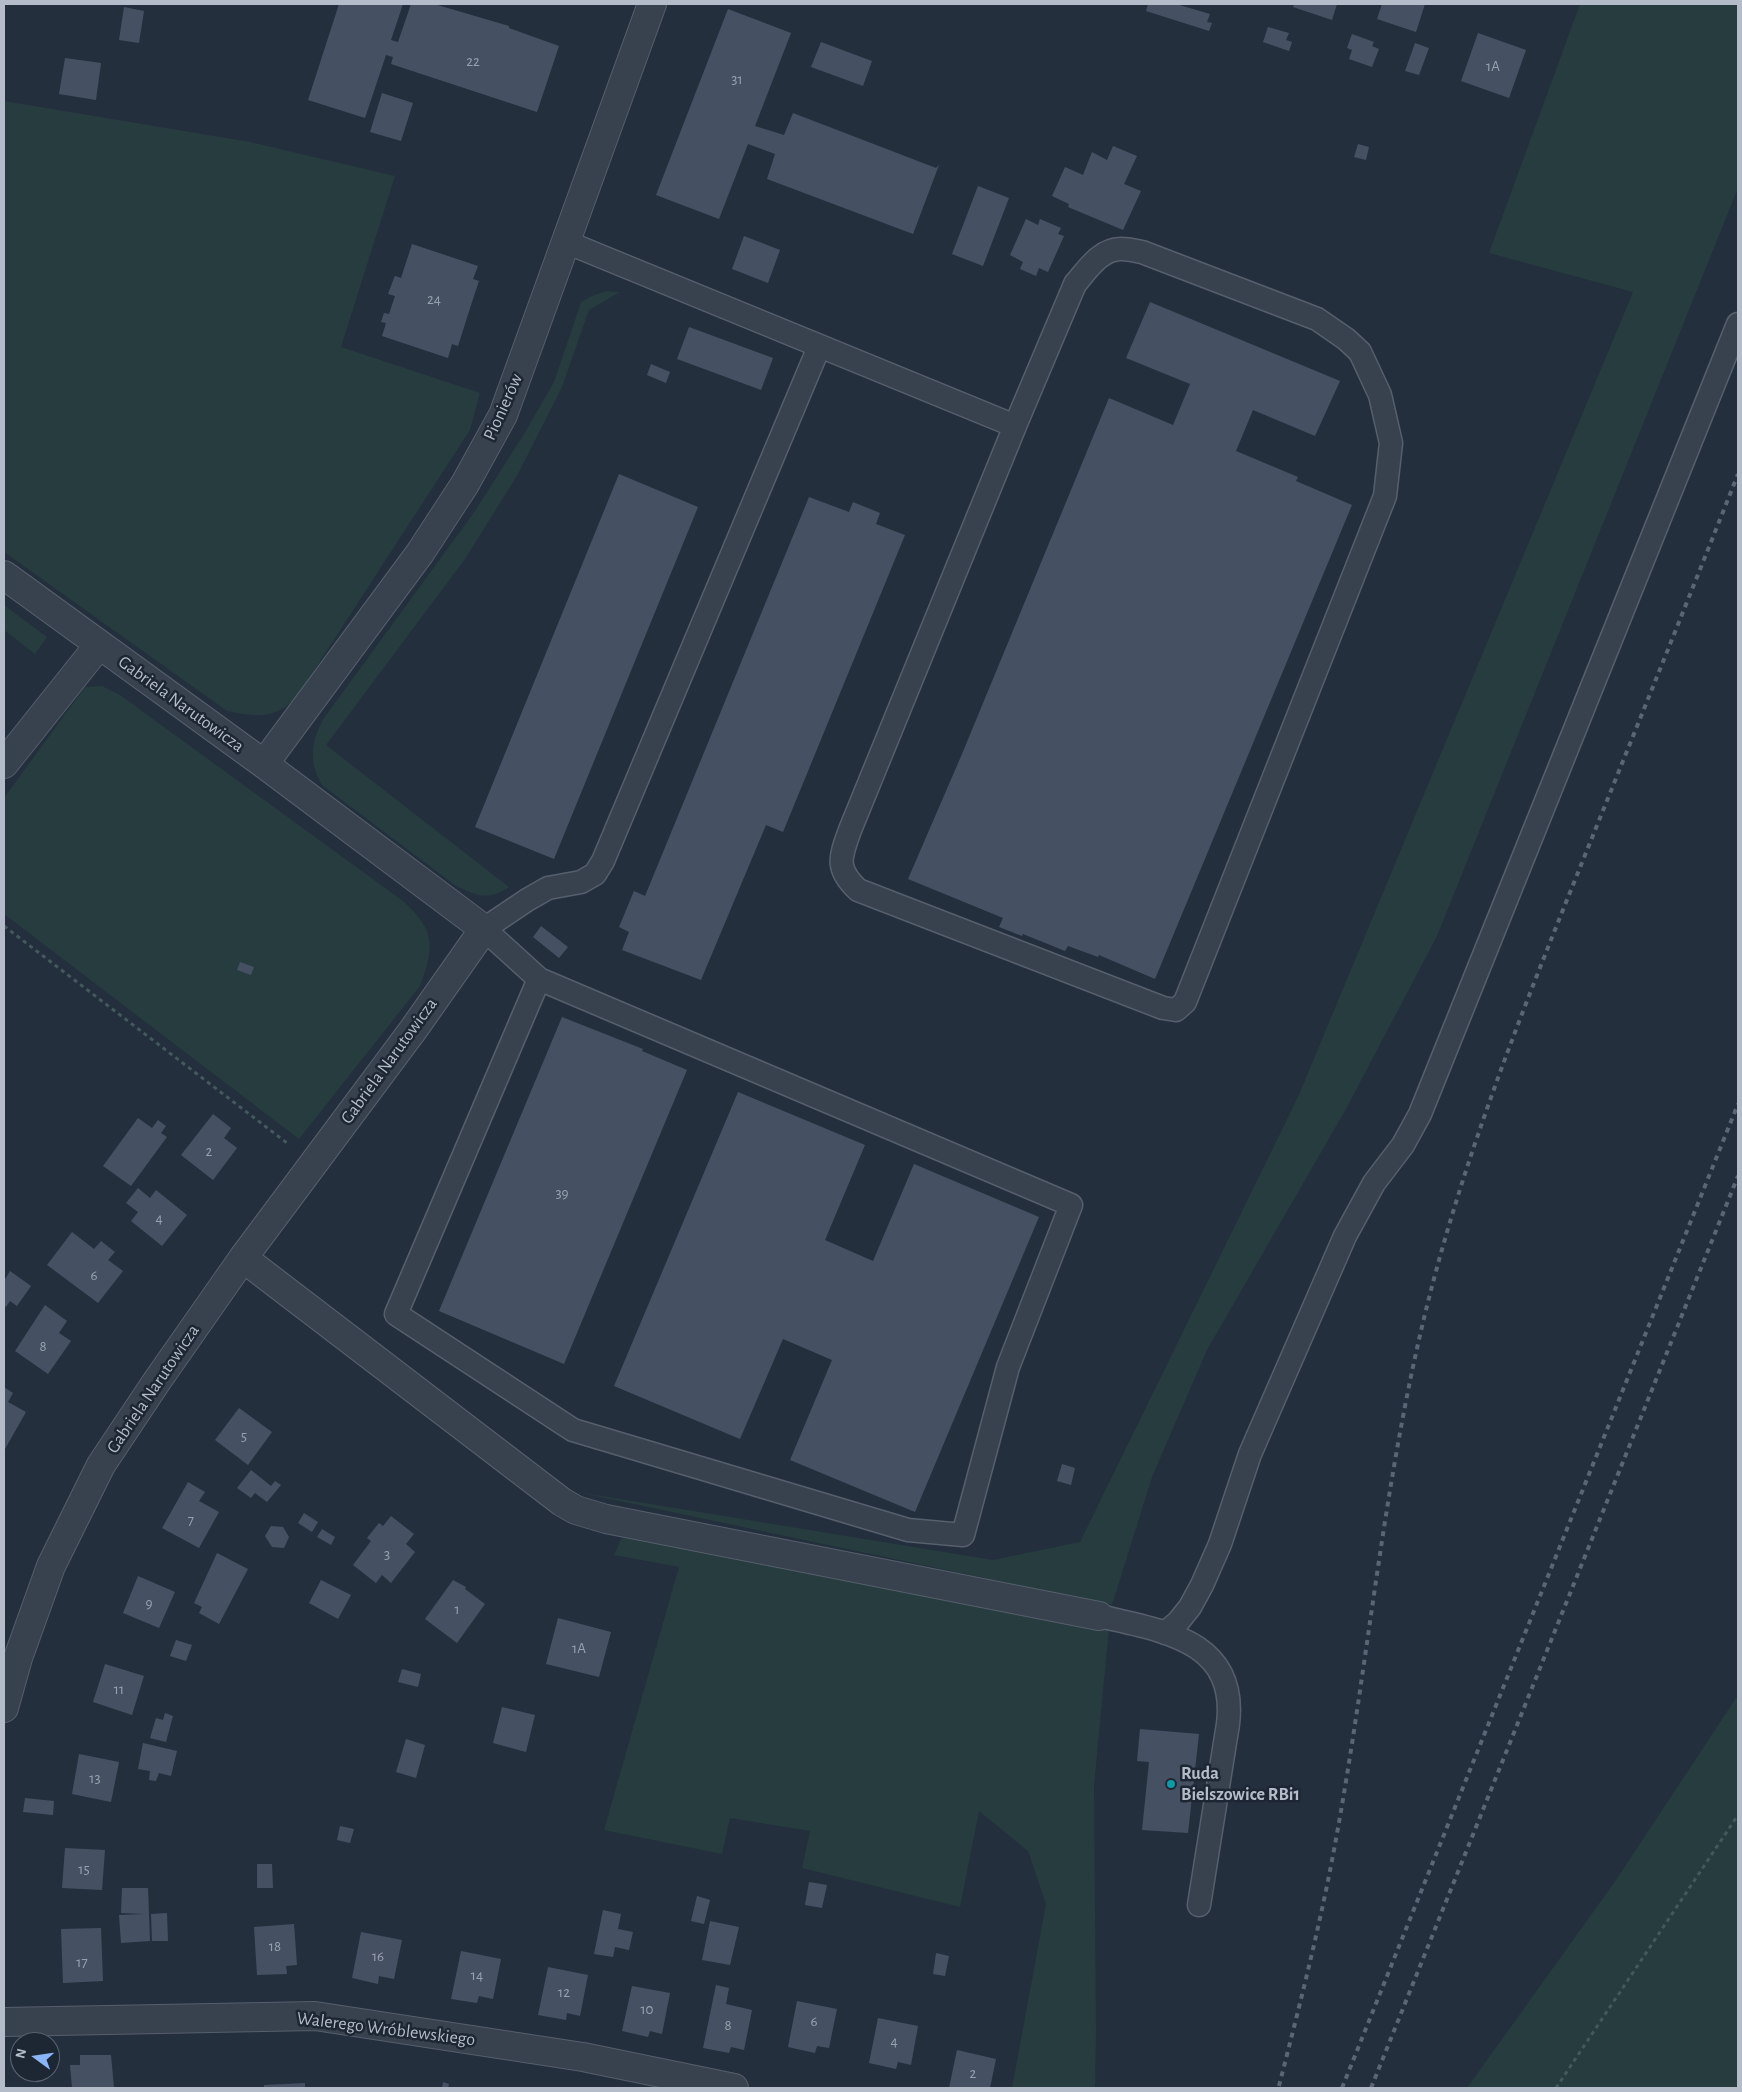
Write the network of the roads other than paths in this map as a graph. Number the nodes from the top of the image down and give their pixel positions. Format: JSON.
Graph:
{"nodes":[{"id":1,"x":652,"y":4,"type":"edge"},
{"id":2,"x":566,"y":242,"type":"junction"},
{"id":3,"x":1738,"y":324,"type":"edge"},
{"id":4,"x":819,"y":347,"type":"junction"},
{"id":5,"x":1015,"y":426,"type":"junction"},
{"id":6,"x":4,"y":575,"type":"edge"},
{"id":7,"x":99,"y":645,"type":"junction"},
{"id":8,"x":4,"y":764,"type":"edge"},
{"id":9,"x":264,"y":764,"type":"junction"},
{"id":10,"x":484,"y":929,"type":"junction"},
{"id":11,"x":539,"y":979,"type":"junction"},
{"id":12,"x":243,"y":1258,"type":"junction"},
{"id":13,"x":1100,"y":1616,"type":"joint"},
{"id":14,"x":1165,"y":1633,"type":"junction"},
{"id":15,"x":4,"y":1708,"type":"edge"},
{"id":16,"x":1199,"y":1905,"type":"dead end"},
{"id":17,"x":4,"y":2022,"type":"edge"},
{"id":18,"x":734,"y":2088,"type":"edge"}],
"edges":[{"from":1,"to":2,"type":"street","name":"Pionierów"},
{"from":2,"to":4,"type":"lane"},
{"from":2,"to":9,"type":"street","name":"Pionierów"},
{"from":3,"to":14,"type":"lane"},
{"from":4,"to":5,"type":"lane"},
{"from":4,"to":10,"type":"lane"},
{"from":5,"to":5,"type":"lane"},
{"from":6,"to":7,"type":"street","name":"Gabriela Narutowicza"},
{"from":7,"to":8,"type":"street"},
{"from":7,"to":9,"type":"street","name":"Gabriela Narutowicza"},
{"from":9,"to":10,"type":"street","name":"Gabriela Narutowicza"},
{"from":10,"to":11,"type":"lane"},
{"from":10,"to":12,"type":"street","name":"Gabriela Narutowicza"},
{"from":11,"to":11,"type":"lane"},
{"from":12,"to":13,"type":"street"},
{"from":12,"to":15,"type":"street","name":"Gabriela Narutowicza"},
{"from":13,"to":14,"type":"lane"},
{"from":14,"to":16,"type":"lane"},
{"from":17,"to":18,"type":"street","name":"Walerego Wróblewskiego"}]}
